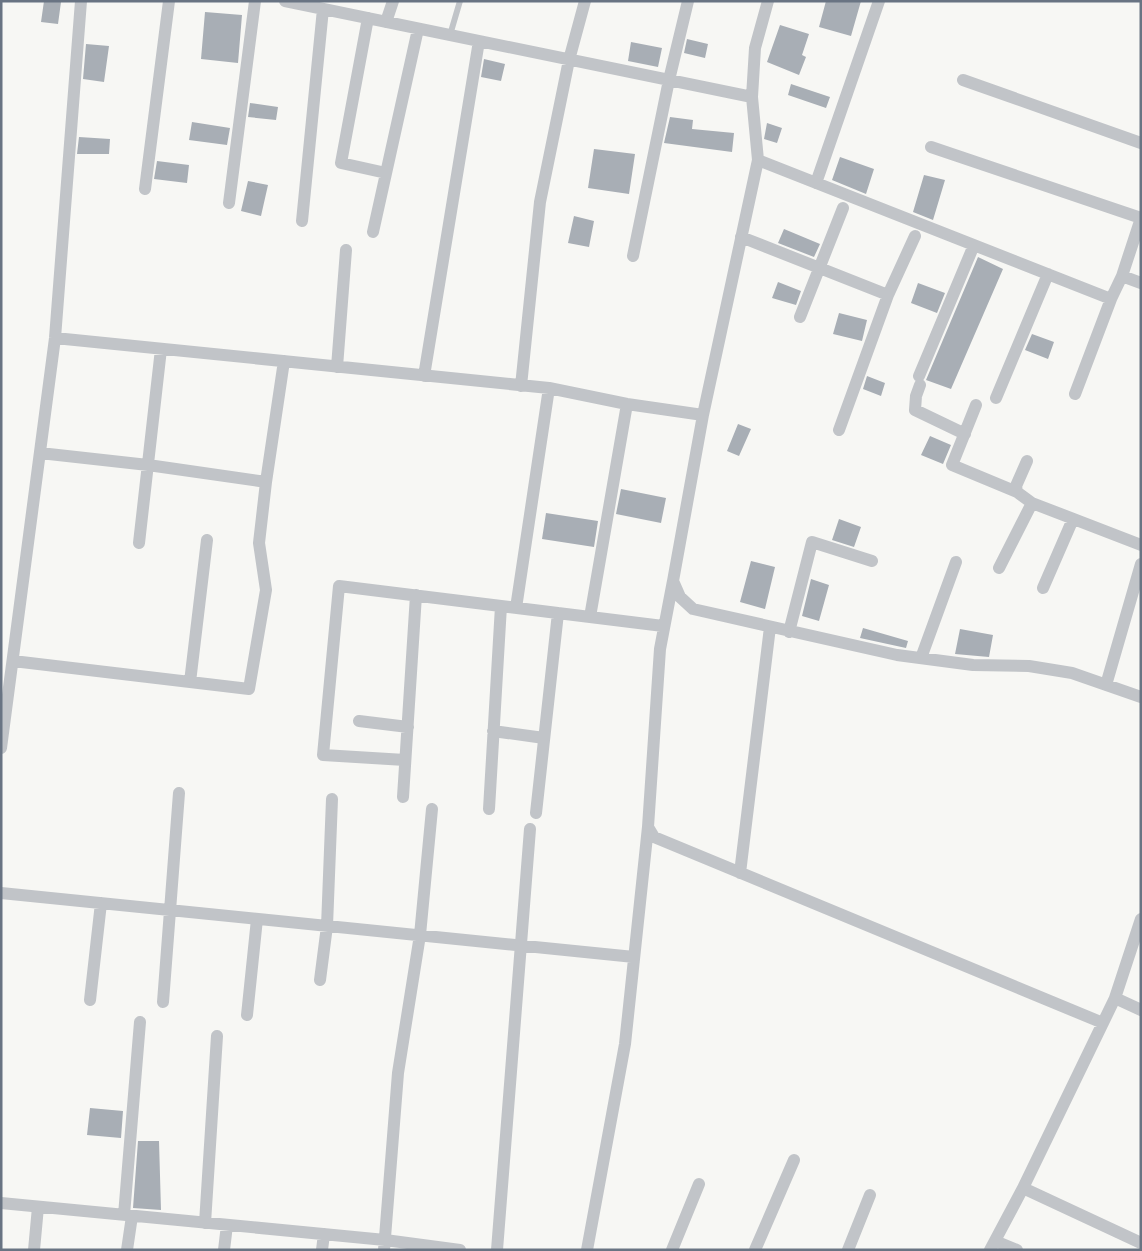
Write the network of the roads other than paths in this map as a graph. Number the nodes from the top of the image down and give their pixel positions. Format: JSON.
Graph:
{"nodes":[{"id":1,"x":81,"y":1,"type":"edge"},
{"id":2,"x":169,"y":1,"type":"edge"},
{"id":3,"x":255,"y":1,"type":"edge"},
{"id":4,"x":285,"y":1,"type":"edge"},
{"id":5,"x":393,"y":1,"type":"edge"},
{"id":6,"x":460,"y":1,"type":"edge"},
{"id":7,"x":585,"y":1,"type":"edge"},
{"id":8,"x":688,"y":1,"type":"edge"},
{"id":9,"x":768,"y":1,"type":"edge"},
{"id":10,"x":879,"y":1,"type":"edge"},
{"id":11,"x":317,"y":6,"type":"edge"},
{"id":12,"x":368,"y":18,"type":"junction"},
{"id":13,"x":386,"y":22,"type":"junction"},
{"id":14,"x":418,"y":29,"type":"junction"},
{"id":15,"x":450,"y":35,"type":"junction"},
{"id":16,"x":479,"y":41,"type":"junction"},
{"id":17,"x":569,"y":60,"type":"junction"},
{"id":18,"x":669,"y":80,"type":"junction"},
{"id":19,"x":963,"y":80,"type":"dead end"},
{"id":20,"x":752,"y":97,"type":"junction"},
{"id":21,"x":1141,"y":143,"type":"edge"},
{"id":22,"x":931,"y":147,"type":"dead end"},
{"id":23,"x":758,"y":160,"type":"junction"},
{"id":24,"x":386,"y":173,"type":"junction"},
{"id":25,"x":816,"y":183,"type":"junction"},
{"id":26,"x":145,"y":189,"type":"dead end"},
{"id":27,"x":229,"y":203,"type":"dead end"},
{"id":28,"x":843,"y":208,"type":"dead end"},
{"id":29,"x":1141,"y":218,"type":"edge"},
{"id":30,"x":302,"y":221,"type":"dead end"},
{"id":31,"x":373,"y":232,"type":"dead end"},
{"id":32,"x":915,"y":236,"type":"dead end"},
{"id":33,"x":741,"y":237,"type":"junction"},
{"id":34,"x":974,"y":244,"type":"junction"},
{"id":35,"x":346,"y":250,"type":"dead end"},
{"id":36,"x":633,"y":256,"type":"dead end"},
{"id":37,"x":819,"y":268,"type":"junction"},
{"id":38,"x":1048,"y":274,"type":"junction"},
{"id":39,"x":1122,"y":276,"type":"junction"},
{"id":40,"x":1141,"y":283,"type":"edge"},
{"id":41,"x":888,"y":296,"type":"junction"},
{"id":42,"x":1111,"y":299,"type":"junction"},
{"id":43,"x":800,"y":316,"type":"dead end"},
{"id":44,"x":55,"y":338,"type":"junction"},
{"id":45,"x":161,"y":349,"type":"junction"},
{"id":46,"x":284,"y":361,"type":"junction"},
{"id":47,"x":337,"y":367,"type":"junction"},
{"id":48,"x":424,"y":376,"type":"junction"},
{"id":49,"x":521,"y":386,"type":"junction"},
{"id":50,"x":549,"y":388,"type":"junction"},
{"id":51,"x":1075,"y":394,"type":"dead end"},
{"id":52,"x":996,"y":398,"type":"dead end"},
{"id":53,"x":627,"y":404,"type":"junction"},
{"id":54,"x":976,"y":406,"type":"dead end"},
{"id":55,"x":703,"y":415,"type":"junction"},
{"id":56,"x":838,"y":430,"type":"dead end"},
{"id":57,"x":965,"y":434,"type":"junction"},
{"id":58,"x":40,"y":453,"type":"junction"},
{"id":59,"x":1027,"y":461,"type":"dead end"},
{"id":60,"x":148,"y":465,"type":"junction"},
{"id":61,"x":266,"y":482,"type":"junction"},
{"id":62,"x":1017,"y":492,"type":"junction"},
{"id":63,"x":1032,"y":503,"type":"junction"},
{"id":64,"x":1073,"y":519,"type":"junction"},
{"id":65,"x":207,"y":540,"type":"dead end"},
{"id":66,"x":139,"y":543,"type":"dead end"},
{"id":67,"x":1141,"y":545,"type":"edge"},
{"id":68,"x":872,"y":560,"type":"dead end"},
{"id":69,"x":956,"y":562,"type":"dead end"},
{"id":70,"x":1141,"y":564,"type":"edge"},
{"id":71,"x":999,"y":568,"type":"dead end"},
{"id":72,"x":673,"y":581,"type":"junction"},
{"id":73,"x":1043,"y":588,"type":"dead end"},
{"id":74,"x":416,"y":595,"type":"junction"},
{"id":75,"x":501,"y":606,"type":"junction"},
{"id":76,"x":516,"y":608,"type":"junction"},
{"id":77,"x":558,"y":613,"type":"junction"},
{"id":78,"x":590,"y":618,"type":"junction"},
{"id":79,"x":663,"y":626,"type":"junction"},
{"id":80,"x":770,"y":627,"type":"junction"},
{"id":81,"x":789,"y":632,"type":"junction"},
{"id":82,"x":921,"y":658,"type":"junction"},
{"id":83,"x":13,"y":661,"type":"junction"},
{"id":84,"x":190,"y":682,"type":"junction"},
{"id":85,"x":1106,"y":685,"type":"junction"},
{"id":86,"x":1141,"y":697,"type":"edge"},
{"id":87,"x":359,"y":722,"type":"dead end"},
{"id":88,"x":408,"y":727,"type":"junction"},
{"id":89,"x":493,"y":731,"type":"junction"},
{"id":90,"x":544,"y":738,"type":"junction"},
{"id":91,"x":1,"y":748,"type":"edge"},
{"id":92,"x":406,"y":760,"type":"junction"},
{"id":93,"x":179,"y":793,"type":"dead end"},
{"id":94,"x":403,"y":797,"type":"dead end"},
{"id":95,"x":332,"y":799,"type":"dead end"},
{"id":96,"x":432,"y":809,"type":"dead end"},
{"id":97,"x":489,"y":809,"type":"dead end"},
{"id":98,"x":536,"y":813,"type":"dead end"},
{"id":99,"x":648,"y":827,"type":"junction"},
{"id":100,"x":530,"y":829,"type":"dead end"},
{"id":101,"x":740,"y":873,"type":"junction"},
{"id":102,"x":1,"y":893,"type":"edge"},
{"id":103,"x":101,"y":904,"type":"junction"},
{"id":104,"x":170,"y":910,"type":"junction"},
{"id":105,"x":257,"y":919,"type":"junction"},
{"id":106,"x":1141,"y":919,"type":"edge"},
{"id":107,"x":327,"y":926,"type":"junction"},
{"id":108,"x":420,"y":936,"type":"junction"},
{"id":109,"x":519,"y":945,"type":"junction"},
{"id":110,"x":634,"y":957,"type":"junction"},
{"id":111,"x":320,"y":980,"type":"dead end"},
{"id":112,"x":1115,"y":998,"type":"junction"},
{"id":113,"x":90,"y":1000,"type":"dead end"},
{"id":114,"x":163,"y":1002,"type":"dead end"},
{"id":115,"x":1141,"y":1010,"type":"edge"},
{"id":116,"x":247,"y":1015,"type":"dead end"},
{"id":117,"x":140,"y":1022,"type":"dead end"},
{"id":118,"x":1103,"y":1023,"type":"junction"},
{"id":119,"x":217,"y":1036,"type":"dead end"},
{"id":120,"x":794,"y":1160,"type":"dead end"},
{"id":121,"x":699,"y":1184,"type":"dead end"},
{"id":122,"x":1022,"y":1188,"type":"junction"},
{"id":123,"x":870,"y":1195,"type":"dead end"},
{"id":124,"x":1,"y":1204,"type":"edge"},
{"id":125,"x":38,"y":1207,"type":"junction"},
{"id":126,"x":128,"y":1216,"type":"junction"},
{"id":127,"x":205,"y":1223,"type":"junction"},
{"id":128,"x":227,"y":1225,"type":"junction"},
{"id":129,"x":324,"y":1234,"type":"junction"},
{"id":130,"x":1141,"y":1243,"type":"edge"},
{"id":131,"x":385,"y":1245,"type":"edge"},
{"id":132,"x":992,"y":1245,"type":"edge"},
{"id":133,"x":34,"y":1250,"type":"edge"},
{"id":134,"x":127,"y":1250,"type":"edge"},
{"id":135,"x":224,"y":1250,"type":"edge"},
{"id":136,"x":322,"y":1250,"type":"edge"},
{"id":137,"x":460,"y":1250,"type":"edge"},
{"id":138,"x":497,"y":1250,"type":"edge"},
{"id":139,"x":587,"y":1250,"type":"edge"},
{"id":140,"x":672,"y":1250,"type":"edge"},
{"id":141,"x":755,"y":1250,"type":"edge"},
{"id":142,"x":848,"y":1250,"type":"edge"},
{"id":143,"x":1018,"y":1250,"type":"edge"}],
"edges":[{"from":1,"to":44,"type":"street"},
{"from":2,"to":26,"type":"street"},
{"from":3,"to":27,"type":"street"},
{"from":4,"to":11,"type":"street"},
{"from":5,"to":13,"type":"street"},
{"from":6,"to":15,"type":"lane"},
{"from":7,"to":17,"type":"street"},
{"from":8,"to":18,"type":"street"},
{"from":9,"to":20,"type":"street"},
{"from":10,"to":25,"type":"street"},
{"from":11,"to":12,"type":"street"},
{"from":11,"to":30,"type":"street"},
{"from":12,"to":13,"type":"street"},
{"from":12,"to":24,"type":"street"},
{"from":13,"to":14,"type":"street"},
{"from":14,"to":15,"type":"street"},
{"from":14,"to":24,"type":"street"},
{"from":15,"to":16,"type":"street"},
{"from":16,"to":17,"type":"street"},
{"from":16,"to":48,"type":"street"},
{"from":17,"to":18,"type":"street"},
{"from":17,"to":49,"type":"street"},
{"from":18,"to":20,"type":"street"},
{"from":18,"to":36,"type":"street"},
{"from":19,"to":21,"type":"street"},
{"from":20,"to":23,"type":"street"},
{"from":22,"to":29,"type":"street"},
{"from":23,"to":25,"type":"street"},
{"from":23,"to":33,"type":"street"},
{"from":24,"to":31,"type":"street"},
{"from":25,"to":34,"type":"street"},
{"from":28,"to":37,"type":"street"},
{"from":29,"to":39,"type":"street"},
{"from":32,"to":41,"type":"street"},
{"from":33,"to":37,"type":"street"},
{"from":33,"to":55,"type":"street"},
{"from":34,"to":38,"type":"street"},
{"from":34,"to":57,"type":"street"},
{"from":35,"to":47,"type":"street"},
{"from":37,"to":41,"type":"street"},
{"from":37,"to":43,"type":"street"},
{"from":38,"to":42,"type":"street"},
{"from":38,"to":52,"type":"street"},
{"from":39,"to":40,"type":"street"},
{"from":39,"to":42,"type":"street"},
{"from":41,"to":56,"type":"street"},
{"from":42,"to":51,"type":"street"},
{"from":44,"to":45,"type":"street"},
{"from":44,"to":58,"type":"street"},
{"from":45,"to":46,"type":"street"},
{"from":45,"to":60,"type":"street"},
{"from":46,"to":47,"type":"street"},
{"from":46,"to":61,"type":"street"},
{"from":47,"to":48,"type":"street"},
{"from":48,"to":49,"type":"street"},
{"from":49,"to":50,"type":"street"},
{"from":50,"to":53,"type":"street"},
{"from":50,"to":76,"type":"street"},
{"from":53,"to":55,"type":"street"},
{"from":53,"to":78,"type":"street"},
{"from":54,"to":57,"type":"street"},
{"from":55,"to":72,"type":"street"},
{"from":57,"to":62,"type":"street"},
{"from":58,"to":60,"type":"street"},
{"from":58,"to":83,"type":"street"},
{"from":59,"to":62,"type":"street"},
{"from":60,"to":61,"type":"street"},
{"from":60,"to":66,"type":"street"},
{"from":61,"to":84,"type":"street"},
{"from":62,"to":63,"type":"street"},
{"from":63,"to":64,"type":"street"},
{"from":63,"to":71,"type":"street"},
{"from":64,"to":67,"type":"street"},
{"from":64,"to":73,"type":"street"},
{"from":65,"to":84,"type":"street"},
{"from":68,"to":81,"type":"street"},
{"from":69,"to":82,"type":"street"},
{"from":70,"to":85,"type":"street"},
{"from":72,"to":79,"type":"street"},
{"from":72,"to":80,"type":"street"},
{"from":74,"to":75,"type":"street"},
{"from":74,"to":88,"type":"street"},
{"from":74,"to":92,"type":"street"},
{"from":75,"to":76,"type":"street"},
{"from":75,"to":89,"type":"street"},
{"from":76,"to":77,"type":"street"},
{"from":77,"to":78,"type":"street"},
{"from":77,"to":90,"type":"street"},
{"from":78,"to":79,"type":"street"},
{"from":79,"to":99,"type":"street"},
{"from":80,"to":81,"type":"street"},
{"from":80,"to":101,"type":"street"},
{"from":81,"to":82,"type":"street"},
{"from":82,"to":85,"type":"street"},
{"from":83,"to":84,"type":"street"},
{"from":83,"to":91,"type":"street"},
{"from":85,"to":86,"type":"street"},
{"from":87,"to":88,"type":"street"},
{"from":88,"to":92,"type":"street"},
{"from":89,"to":90,"type":"street"},
{"from":89,"to":97,"type":"street"},
{"from":90,"to":98,"type":"street"},
{"from":92,"to":94,"type":"street"},
{"from":93,"to":104,"type":"street"},
{"from":95,"to":107,"type":"street"},
{"from":96,"to":108,"type":"street"},
{"from":99,"to":101,"type":"street"},
{"from":99,"to":110,"type":"street"},
{"from":100,"to":109,"type":"street"},
{"from":101,"to":118,"type":"street"},
{"from":102,"to":103,"type":"street"},
{"from":103,"to":104,"type":"street"},
{"from":103,"to":113,"type":"street"},
{"from":104,"to":105,"type":"street"},
{"from":104,"to":114,"type":"street"},
{"from":105,"to":107,"type":"street"},
{"from":105,"to":116,"type":"street"},
{"from":106,"to":112,"type":"street"},
{"from":107,"to":108,"type":"street"},
{"from":107,"to":111,"type":"street"},
{"from":108,"to":109,"type":"street"},
{"from":108,"to":131,"type":"street"},
{"from":109,"to":110,"type":"street"},
{"from":109,"to":138,"type":"street"},
{"from":110,"to":139,"type":"street"},
{"from":112,"to":115,"type":"street"},
{"from":112,"to":118,"type":"street"},
{"from":117,"to":126,"type":"street"},
{"from":118,"to":122,"type":"street"},
{"from":119,"to":127,"type":"street"},
{"from":120,"to":141,"type":"street"},
{"from":121,"to":140,"type":"street"},
{"from":122,"to":130,"type":"street"},
{"from":122,"to":132,"type":"street"},
{"from":123,"to":142,"type":"street"},
{"from":124,"to":125,"type":"street"},
{"from":125,"to":126,"type":"street"},
{"from":125,"to":133,"type":"street"},
{"from":126,"to":127,"type":"street"},
{"from":126,"to":134,"type":"street"},
{"from":127,"to":128,"type":"street"},
{"from":128,"to":129,"type":"street"},
{"from":128,"to":135,"type":"street"},
{"from":129,"to":131,"type":"street"},
{"from":129,"to":136,"type":"street"},
{"from":131,"to":137,"type":"street"},
{"from":132,"to":143,"type":"street"}]}
